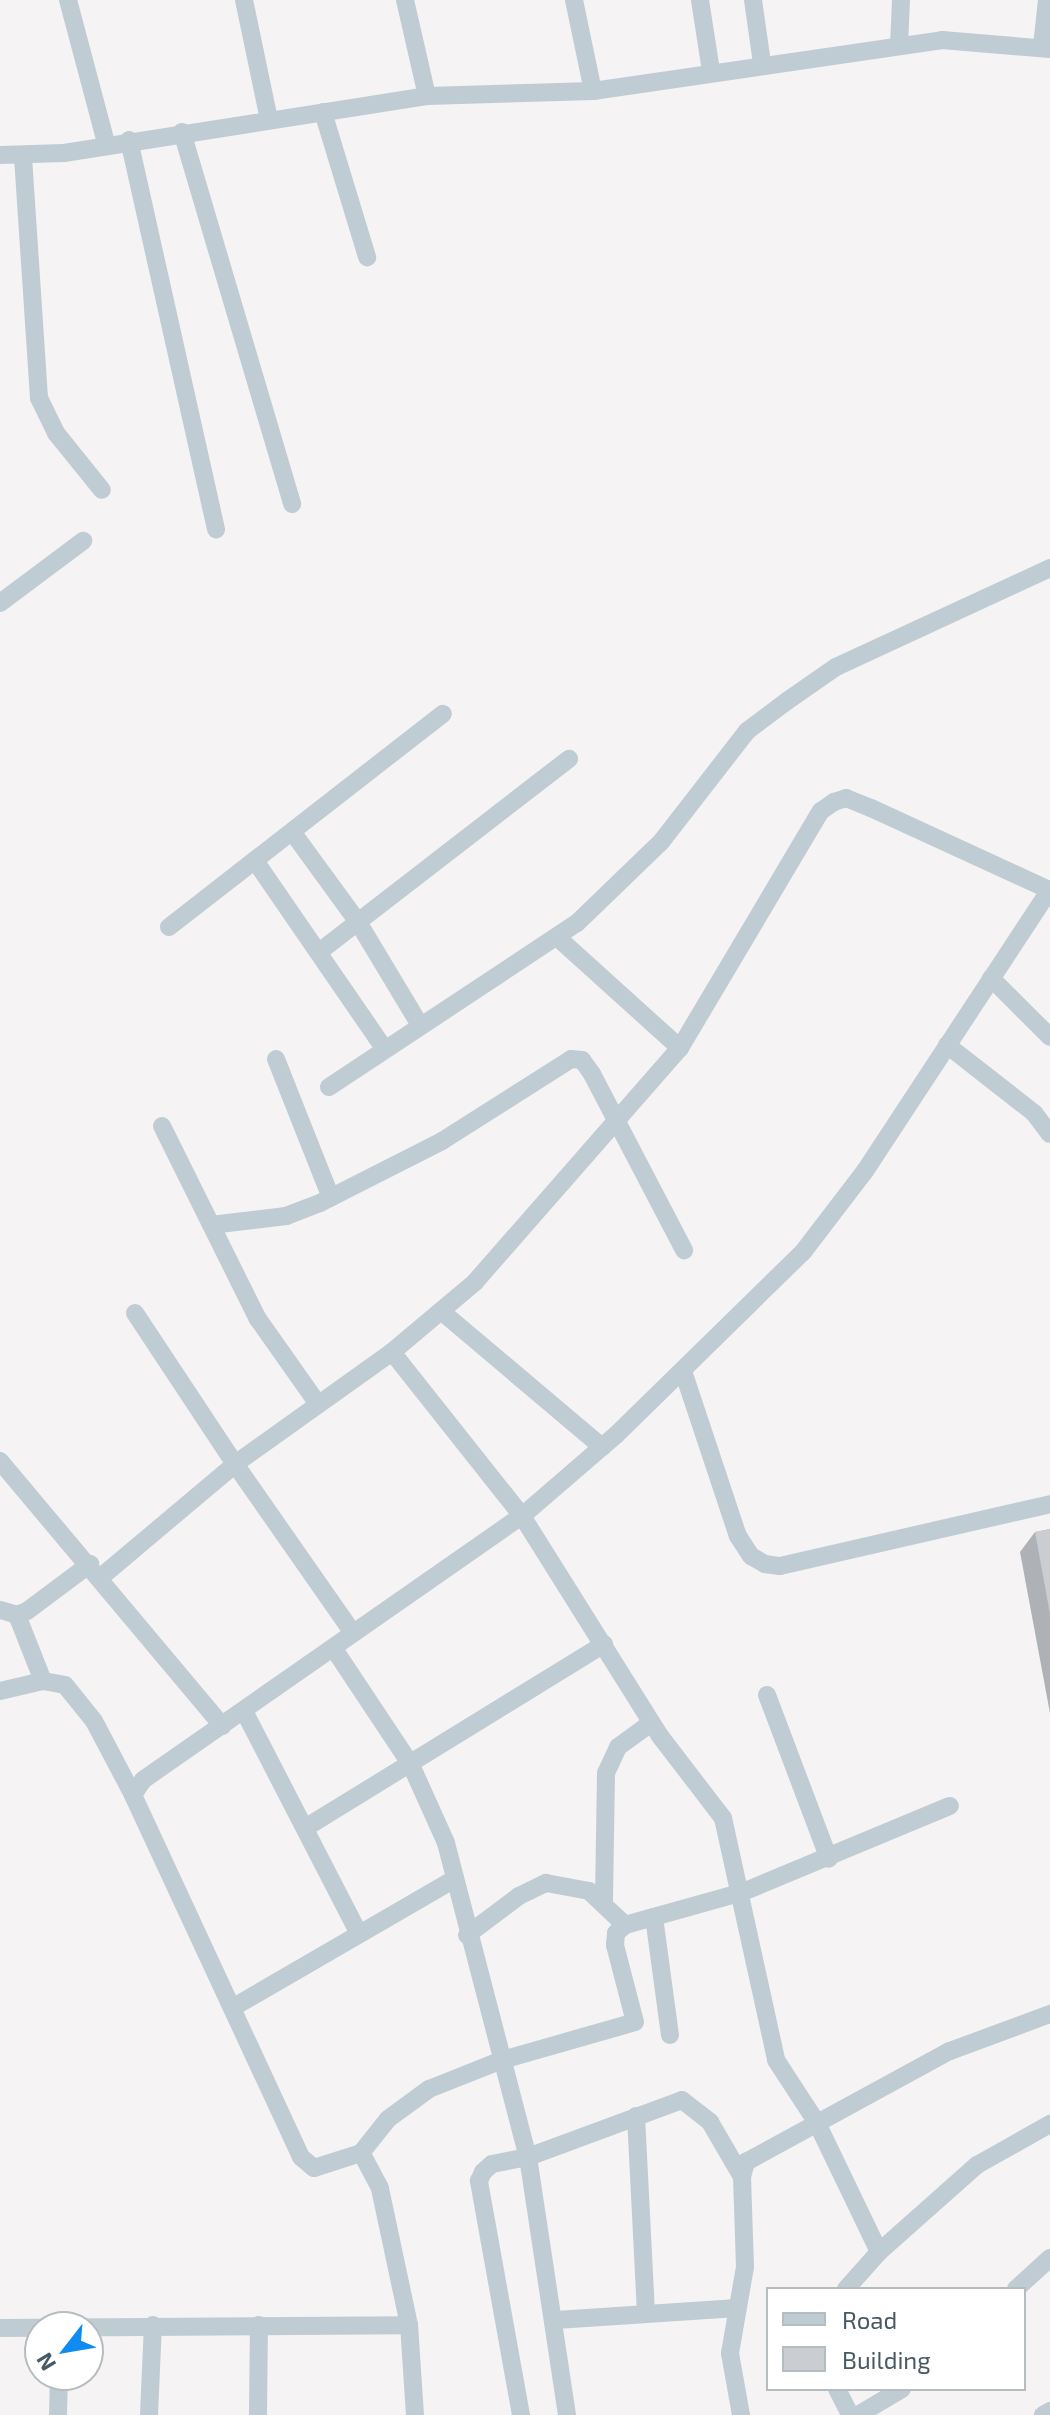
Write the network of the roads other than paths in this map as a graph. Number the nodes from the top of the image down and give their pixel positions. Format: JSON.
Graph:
{"nodes":[{"id":1,"x":68,"y":0,"type":"edge"},
{"id":2,"x":244,"y":0,"type":"edge"},
{"id":3,"x":405,"y":0,"type":"edge"},
{"id":4,"x":574,"y":0,"type":"edge"},
{"id":5,"x":700,"y":0,"type":"edge"},
{"id":6,"x":753,"y":0,"type":"edge"},
{"id":7,"x":901,"y":0,"type":"edge"},
{"id":8,"x":1047,"y":0,"type":"edge"},
{"id":9,"x":899,"y":46,"type":"junction"},
{"id":10,"x":1046,"y":47,"type":"edge"},
{"id":11,"x":762,"y":63,"type":"junction"},
{"id":12,"x":711,"y":71,"type":"junction"},
{"id":13,"x":593,"y":91,"type":"junction"},
{"id":14,"x":427,"y":96,"type":"junction"},
{"id":15,"x":323,"y":112,"type":"junction"},
{"id":16,"x":269,"y":120,"type":"junction"},
{"id":17,"x":182,"y":132,"type":"junction"},
{"id":18,"x":129,"y":140,"type":"junction"},
{"id":19,"x":106,"y":143,"type":"junction"},
{"id":20,"x":0,"y":155,"type":"edge"},
{"id":21,"x":23,"y":157,"type":"junction"},
{"id":22,"x":367,"y":257,"type":"dead end"},
{"id":23,"x":102,"y":490,"type":"dead end"},
{"id":24,"x":292,"y":504,"type":"dead end"},
{"id":25,"x":216,"y":529,"type":"dead end"},
{"id":26,"x":83,"y":541,"type":"dead end"},
{"id":27,"x":1050,"y":568,"type":"edge"},
{"id":28,"x":0,"y":603,"type":"edge"},
{"id":29,"x":443,"y":714,"type":"dead end"},
{"id":30,"x":569,"y":759,"type":"dead end"},
{"id":31,"x":293,"y":833,"type":"junction"},
{"id":32,"x":256,"y":862,"type":"junction"},
{"id":33,"x":1050,"y":890,"type":"edge"},
{"id":34,"x":358,"y":922,"type":"junction"},
{"id":35,"x":169,"y":927,"type":"dead end"},
{"id":36,"x":557,"y":937,"type":"junction"},
{"id":37,"x":319,"y":952,"type":"junction"},
{"id":38,"x":991,"y":978,"type":"junction"},
{"id":39,"x":420,"y":1025,"type":"junction"},
{"id":40,"x":1050,"y":1037,"type":"edge"},
{"id":41,"x":947,"y":1045,"type":"junction"},
{"id":42,"x":384,"y":1048,"type":"junction"},
{"id":43,"x":680,"y":1048,"type":"junction"},
{"id":44,"x":276,"y":1059,"type":"dead end"},
{"id":45,"x":329,"y":1087,"type":"dead end"},
{"id":46,"x":616,"y":1122,"type":"junction"},
{"id":47,"x":162,"y":1126,"type":"dead end"},
{"id":48,"x":1050,"y":1134,"type":"edge"},
{"id":49,"x":331,"y":1198,"type":"junction"},
{"id":50,"x":211,"y":1225,"type":"junction"},
{"id":51,"x":684,"y":1250,"type":"dead end"},
{"id":52,"x":441,"y":1311,"type":"junction"},
{"id":53,"x":135,"y":1313,"type":"dead end"},
{"id":54,"x":392,"y":1352,"type":"junction"},
{"id":55,"x":683,"y":1371,"type":"junction"},
{"id":56,"x":318,"y":1404,"type":"junction"},
{"id":57,"x":602,"y":1447,"type":"junction"},
{"id":58,"x":0,"y":1461,"type":"edge"},
{"id":59,"x":235,"y":1464,"type":"junction"},
{"id":60,"x":1050,"y":1504,"type":"edge"},
{"id":61,"x":522,"y":1516,"type":"junction"},
{"id":62,"x":96,"y":1570,"type":"junction"},
{"id":63,"x":9,"y":1612,"type":"edge"},
{"id":64,"x":353,"y":1633,"type":"junction"},
{"id":65,"x":604,"y":1644,"type":"junction"},
{"id":66,"x":334,"y":1649,"type":"junction"},
{"id":67,"x":43,"y":1681,"type":"junction"},
{"id":68,"x":0,"y":1691,"type":"edge"},
{"id":69,"x":767,"y":1695,"type":"dead end"},
{"id":70,"x":244,"y":1711,"type":"junction"},
{"id":71,"x":651,"y":1723,"type":"junction"},
{"id":72,"x":222,"y":1726,"type":"junction"},
{"id":73,"x":411,"y":1765,"type":"junction"},
{"id":74,"x":133,"y":1795,"type":"junction"},
{"id":75,"x":950,"y":1806,"type":"dead end"},
{"id":76,"x":305,"y":1828,"type":"junction"},
{"id":77,"x":829,"y":1859,"type":"junction"},
{"id":78,"x":453,"y":1880,"type":"junction"},
{"id":79,"x":743,"y":1892,"type":"junction"},
{"id":80,"x":604,"y":1900,"type":"junction"},
{"id":81,"x":654,"y":1917,"type":"junction"},
{"id":82,"x":625,"y":1925,"type":"junction"},
{"id":83,"x":359,"y":1934,"type":"junction"},
{"id":84,"x":467,"y":1935,"type":"junction"},
{"id":85,"x":232,"y":2008,"type":"junction"},
{"id":86,"x":1050,"y":2014,"type":"edge"},
{"id":87,"x":670,"y":2035,"type":"dead end"},
{"id":88,"x":502,"y":2060,"type":"junction"},
{"id":89,"x":636,"y":2116,"type":"junction"},
{"id":90,"x":817,"y":2123,"type":"junction"},
{"id":91,"x":1050,"y":2124,"type":"edge"},
{"id":92,"x":361,"y":2153,"type":"junction"},
{"id":93,"x":528,"y":2157,"type":"junction"},
{"id":94,"x":742,"y":2177,"type":"junction"},
{"id":95,"x":879,"y":2252,"type":"junction"},
{"id":96,"x":1050,"y":2258,"type":"edge"},
{"id":97,"x":848,"y":2287,"type":"edge"},
{"id":98,"x":1018,"y":2287,"type":"edge"},
{"id":99,"x":738,"y":2308,"type":"junction"},
{"id":100,"x":646,"y":2314,"type":"junction"},
{"id":101,"x":556,"y":2320,"type":"junction"},
{"id":102,"x":153,"y":2325,"type":"junction"},
{"id":103,"x":259,"y":2325,"type":"junction"},
{"id":104,"x":409,"y":2325,"type":"junction"},
{"id":105,"x":104,"y":2326,"type":"edge"},
{"id":106,"x":24,"y":2327,"type":"edge"},
{"id":107,"x":0,"y":2328,"type":"edge"},
{"id":108,"x":59,"y":2391,"type":"edge"},
{"id":109,"x":838,"y":2391,"type":"edge"},
{"id":110,"x":899,"y":2391,"type":"edge"},
{"id":111,"x":1050,"y":2411,"type":"edge"},
{"id":112,"x":58,"y":2415,"type":"edge"},
{"id":113,"x":149,"y":2415,"type":"edge"},
{"id":114,"x":258,"y":2415,"type":"edge"},
{"id":115,"x":415,"y":2415,"type":"edge"},
{"id":116,"x":521,"y":2415,"type":"edge"},
{"id":117,"x":567,"y":2415,"type":"edge"},
{"id":118,"x":741,"y":2415,"type":"edge"},
{"id":119,"x":850,"y":2415,"type":"edge"},
{"id":120,"x":858,"y":2415,"type":"edge"},
{"id":121,"x":1043,"y":2415,"type":"edge"}],
"edges":[{"from":1,"to":19,"type":"street"},
{"from":2,"to":16,"type":"street"},
{"from":3,"to":14,"type":"street"},
{"from":4,"to":13,"type":"street"},
{"from":5,"to":12,"type":"street"},
{"from":6,"to":11,"type":"street"},
{"from":7,"to":9,"type":"street"},
{"from":8,"to":10,"type":"street"},
{"from":9,"to":10,"type":"street"},
{"from":9,"to":11,"type":"street"},
{"from":11,"to":12,"type":"street"},
{"from":12,"to":13,"type":"street"},
{"from":13,"to":14,"type":"street"},
{"from":14,"to":15,"type":"street"},
{"from":15,"to":16,"type":"street"},
{"from":15,"to":22,"type":"street"},
{"from":16,"to":17,"type":"street"},
{"from":17,"to":18,"type":"street"},
{"from":17,"to":24,"type":"street"},
{"from":18,"to":19,"type":"street"},
{"from":18,"to":25,"type":"street"},
{"from":19,"to":21,"type":"street"},
{"from":20,"to":21,"type":"street"},
{"from":21,"to":23,"type":"street"},
{"from":26,"to":28,"type":"street"},
{"from":27,"to":36,"type":"street"},
{"from":29,"to":31,"type":"street"},
{"from":30,"to":34,"type":"street"},
{"from":31,"to":32,"type":"street"},
{"from":31,"to":34,"type":"street"},
{"from":32,"to":35,"type":"street"},
{"from":32,"to":37,"type":"street"},
{"from":33,"to":38,"type":"street"},
{"from":33,"to":43,"type":"street"},
{"from":34,"to":37,"type":"street"},
{"from":34,"to":39,"type":"street"},
{"from":36,"to":39,"type":"street"},
{"from":36,"to":43,"type":"street"},
{"from":37,"to":42,"type":"street"},
{"from":38,"to":40,"type":"street"},
{"from":38,"to":41,"type":"street"},
{"from":39,"to":42,"type":"street"},
{"from":41,"to":48,"type":"street"},
{"from":41,"to":55,"type":"street"},
{"from":42,"to":45,"type":"street"},
{"from":43,"to":46,"type":"street"},
{"from":44,"to":49,"type":"street"},
{"from":46,"to":49,"type":"street"},
{"from":46,"to":51,"type":"street"},
{"from":46,"to":52,"type":"street"},
{"from":47,"to":50,"type":"street"},
{"from":49,"to":50,"type":"street"},
{"from":50,"to":56,"type":"street"},
{"from":52,"to":54,"type":"street"},
{"from":52,"to":57,"type":"street"},
{"from":53,"to":59,"type":"street"},
{"from":54,"to":56,"type":"street"},
{"from":54,"to":61,"type":"street"},
{"from":55,"to":57,"type":"street"},
{"from":55,"to":60,"type":"street"},
{"from":56,"to":59,"type":"street"},
{"from":57,"to":61,"type":"street"},
{"from":58,"to":62,"type":"street"},
{"from":59,"to":62,"type":"street"},
{"from":59,"to":64,"type":"street"},
{"from":61,"to":64,"type":"street"},
{"from":61,"to":65,"type":"street"},
{"from":62,"to":63,"type":"street"},
{"from":62,"to":72,"type":"street"},
{"from":63,"to":67,"type":"street"},
{"from":64,"to":66,"type":"street"},
{"from":65,"to":71,"type":"street"},
{"from":65,"to":73,"type":"street"},
{"from":66,"to":70,"type":"street"},
{"from":66,"to":73,"type":"street"},
{"from":67,"to":68,"type":"street"},
{"from":67,"to":74,"type":"street"},
{"from":69,"to":77,"type":"street"},
{"from":70,"to":72,"type":"street"},
{"from":70,"to":76,"type":"street"},
{"from":71,"to":79,"type":"street"},
{"from":71,"to":80,"type":"street"},
{"from":72,"to":74,"type":"street"},
{"from":73,"to":76,"type":"street"},
{"from":73,"to":78,"type":"street"},
{"from":74,"to":85,"type":"street"},
{"from":75,"to":77,"type":"street"},
{"from":76,"to":83,"type":"street"},
{"from":77,"to":79,"type":"street"},
{"from":78,"to":83,"type":"street"},
{"from":78,"to":84,"type":"street"},
{"from":79,"to":81,"type":"street"},
{"from":79,"to":90,"type":"street"},
{"from":80,"to":82,"type":"street"},
{"from":80,"to":84,"type":"street"},
{"from":81,"to":82,"type":"street"},
{"from":81,"to":87,"type":"street"},
{"from":82,"to":88,"type":"street"},
{"from":83,"to":85,"type":"street"},
{"from":84,"to":88,"type":"street"},
{"from":85,"to":92,"type":"street"},
{"from":86,"to":90,"type":"street"},
{"from":88,"to":92,"type":"street"},
{"from":88,"to":93,"type":"street"},
{"from":89,"to":93,"type":"street"},
{"from":89,"to":94,"type":"street"},
{"from":89,"to":100,"type":"street"},
{"from":90,"to":94,"type":"street"},
{"from":90,"to":95,"type":"street"},
{"from":91,"to":95,"type":"street"},
{"from":92,"to":104,"type":"street"},
{"from":93,"to":101,"type":"street"},
{"from":93,"to":116,"type":"street"},
{"from":94,"to":99,"type":"street"},
{"from":95,"to":97,"type":"street"},
{"from":96,"to":98,"type":"street"},
{"from":99,"to":100,"type":"street"},
{"from":99,"to":118,"type":"street"},
{"from":100,"to":101,"type":"street"},
{"from":101,"to":117,"type":"street"},
{"from":102,"to":103,"type":"street"},
{"from":102,"to":105,"type":"street"},
{"from":102,"to":113,"type":"street"},
{"from":103,"to":104,"type":"street"},
{"from":103,"to":114,"type":"street"},
{"from":104,"to":115,"type":"street"},
{"from":106,"to":107,"type":"street"},
{"from":108,"to":112,"type":"street"},
{"from":109,"to":119,"type":"street"},
{"from":110,"to":120,"type":"street"},
{"from":111,"to":121,"type":"street"}]}
